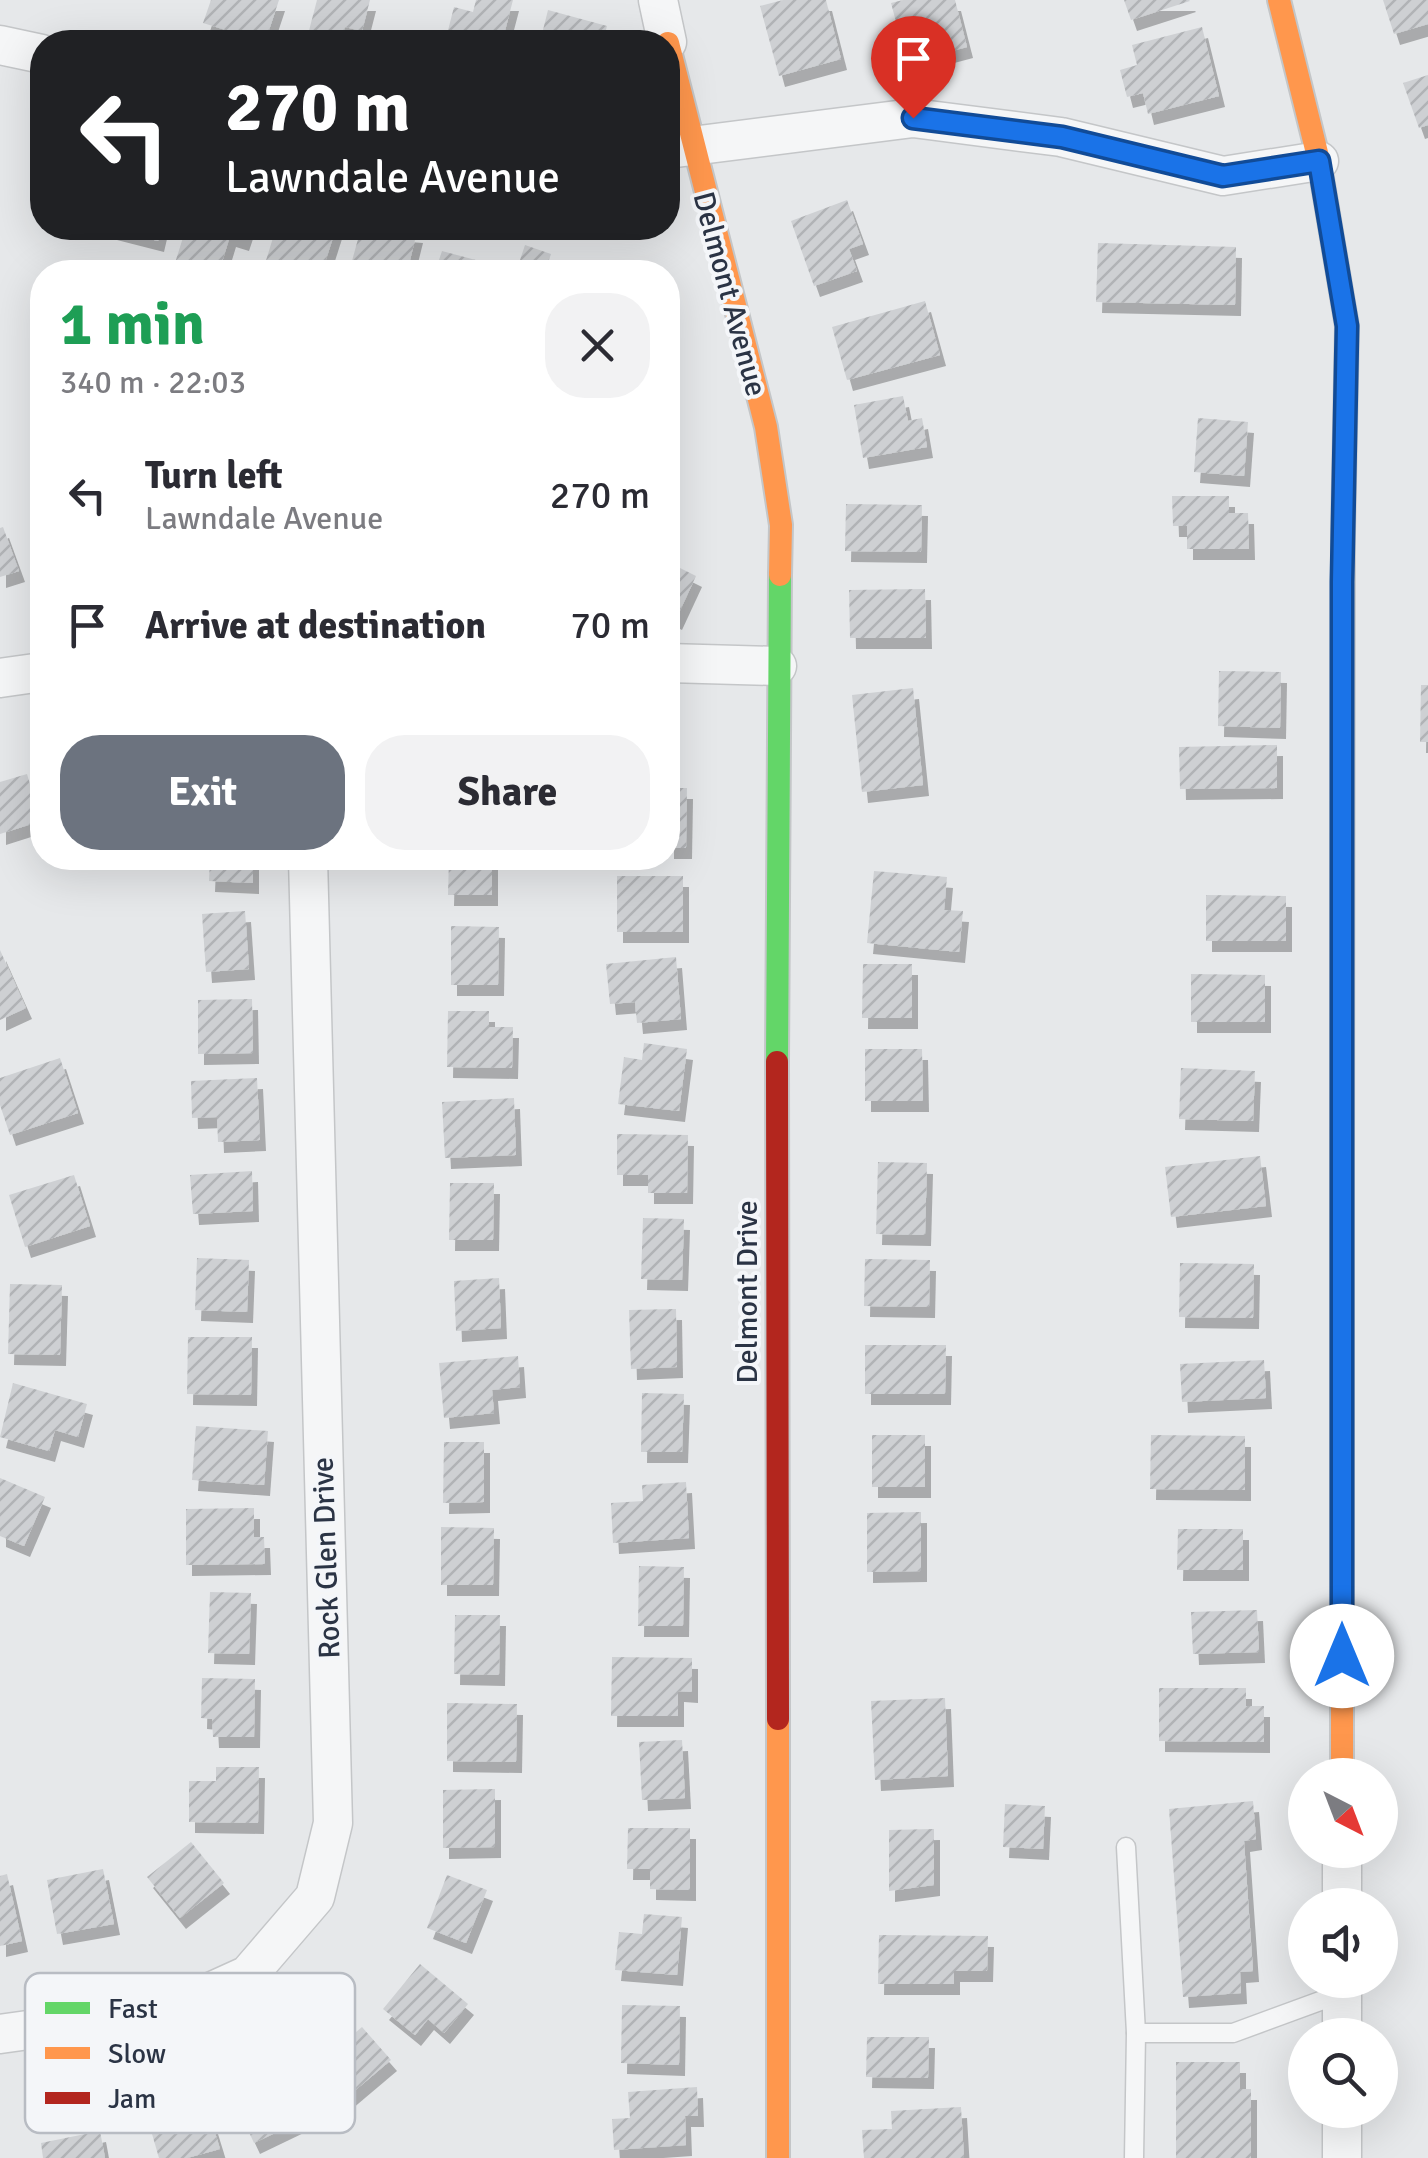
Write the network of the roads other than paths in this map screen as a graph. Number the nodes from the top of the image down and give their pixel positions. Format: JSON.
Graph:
{"nodes":[{"id":1,"x":658,"y":0,"type":"edge"},
{"id":2,"x":1280,"y":0,"type":"edge"},
{"id":3,"x":664,"y":30,"type":"edge"},
{"id":4,"x":0,"y":45,"type":"edge"},
{"id":5,"x":30,"y":51,"type":"edge"},
{"id":6,"x":680,"y":147,"type":"edge"},
{"id":7,"x":680,"y":150,"type":"edge"},
{"id":8,"x":1319,"y":161,"type":"junction"},
{"id":9,"x":766,"y":427,"type":"joint"},
{"id":10,"x":680,"y":662,"type":"edge"},
{"id":11,"x":777,"y":666,"type":"junction"},
{"id":12,"x":30,"y":674,"type":"edge"},
{"id":13,"x":0,"y":678,"type":"edge"},
{"id":14,"x":308,"y":870,"type":"edge"},
{"id":15,"x":1342,"y":1758,"type":"edge"},
{"id":16,"x":1126,"y":1847,"type":"dead end"},
{"id":17,"x":249,"y":1973,"type":"edge"},
{"id":18,"x":1314,"y":1998,"type":"edge"},
{"id":19,"x":25,"y":2030,"type":"edge"},
{"id":20,"x":1136,"y":2033,"type":"junction"},
{"id":21,"x":0,"y":2034,"type":"edge"},
{"id":22,"x":1342,"y":2128,"type":"edge"},
{"id":23,"x":778,"y":2158,"type":"edge"},
{"id":24,"x":1134,"y":2158,"type":"edge"},
{"id":25,"x":1342,"y":2158,"type":"edge"}],
"edges":[{"from":1,"to":3,"type":"street","name":"Delmont Avenue"},
{"from":2,"to":8,"type":"street"},
{"from":4,"to":5,"type":"street"},
{"from":6,"to":8,"type":"street"},
{"from":7,"to":9,"type":"street","name":"Delmont Avenue"},
{"from":8,"to":15,"type":"street"},
{"from":9,"to":11,"type":"street","name":"Delmont Drive"},
{"from":10,"to":11,"type":"street"},
{"from":11,"to":23,"type":"street","name":"Delmont Drive"},
{"from":12,"to":13,"type":"street"},
{"from":14,"to":17,"type":"street","name":"Rock Glen Drive"},
{"from":16,"to":20,"type":"lane"},
{"from":18,"to":20,"type":"lane"},
{"from":19,"to":21,"type":"street","name":"Rock Glen Drive"},
{"from":20,"to":24,"type":"lane"},
{"from":22,"to":25,"type":"street"}]}
